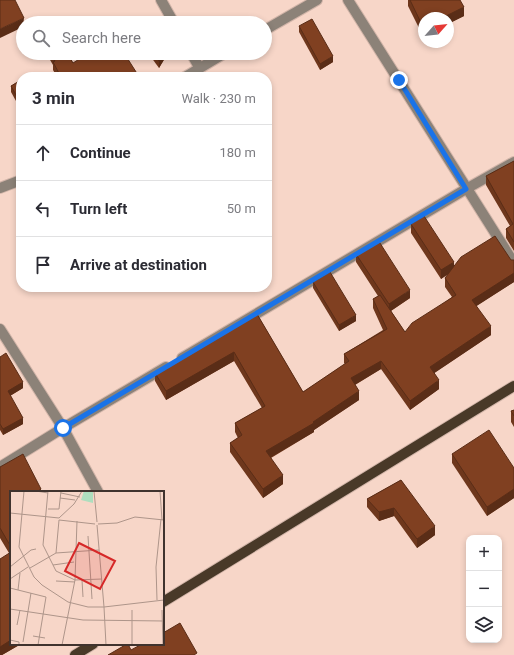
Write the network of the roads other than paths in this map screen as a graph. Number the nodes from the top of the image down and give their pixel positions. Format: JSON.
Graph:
{"nodes":[{"id":1,"x":161,"y":0,"type":"edge"},
{"id":2,"x":317,"y":0,"type":"edge"},
{"id":3,"x":348,"y":0,"type":"edge"},
{"id":4,"x":170,"y":16,"type":"edge"},
{"id":5,"x":272,"y":26,"type":"edge"},
{"id":6,"x":195,"y":60,"type":"edge"},
{"id":7,"x":213,"y":60,"type":"edge"},
{"id":8,"x":199,"y":68,"type":"junction"},
{"id":9,"x":193,"y":72,"type":"edge"},
{"id":10,"x":514,"y":162,"type":"edge"},
{"id":11,"x":16,"y":182,"type":"edge"},
{"id":12,"x":0,"y":188,"type":"edge"},
{"id":13,"x":466,"y":189,"type":"junction"},
{"id":14,"x":514,"y":263,"type":"edge"},
{"id":15,"x":0,"y":329,"type":"edge"},
{"id":16,"x":514,"y":386,"type":"edge"},
{"id":17,"x":63,"y":428,"type":"junction"},
{"id":18,"x":0,"y":467,"type":"edge"},
{"id":19,"x":97,"y":491,"type":"edge"},
{"id":20,"x":164,"y":601,"type":"edge"},
{"id":21,"x":91,"y":645,"type":"edge"},
{"id":22,"x":75,"y":655,"type":"edge"}],
"edges":[{"from":1,"to":4,"type":"street"},
{"from":2,"to":5,"type":"street"},
{"from":3,"to":13,"type":"street"},
{"from":6,"to":8,"type":"street"},
{"from":7,"to":8,"type":"street"},
{"from":8,"to":9,"type":"street"},
{"from":10,"to":13,"type":"street"},
{"from":11,"to":12,"type":"street"},
{"from":13,"to":14,"type":"street"},
{"from":13,"to":17,"type":"street"},
{"from":15,"to":17,"type":"street"},
{"from":16,"to":20,"type":"main road"},
{"from":17,"to":18,"type":"street"},
{"from":17,"to":19,"type":"street"},
{"from":21,"to":22,"type":"main road"}]}
